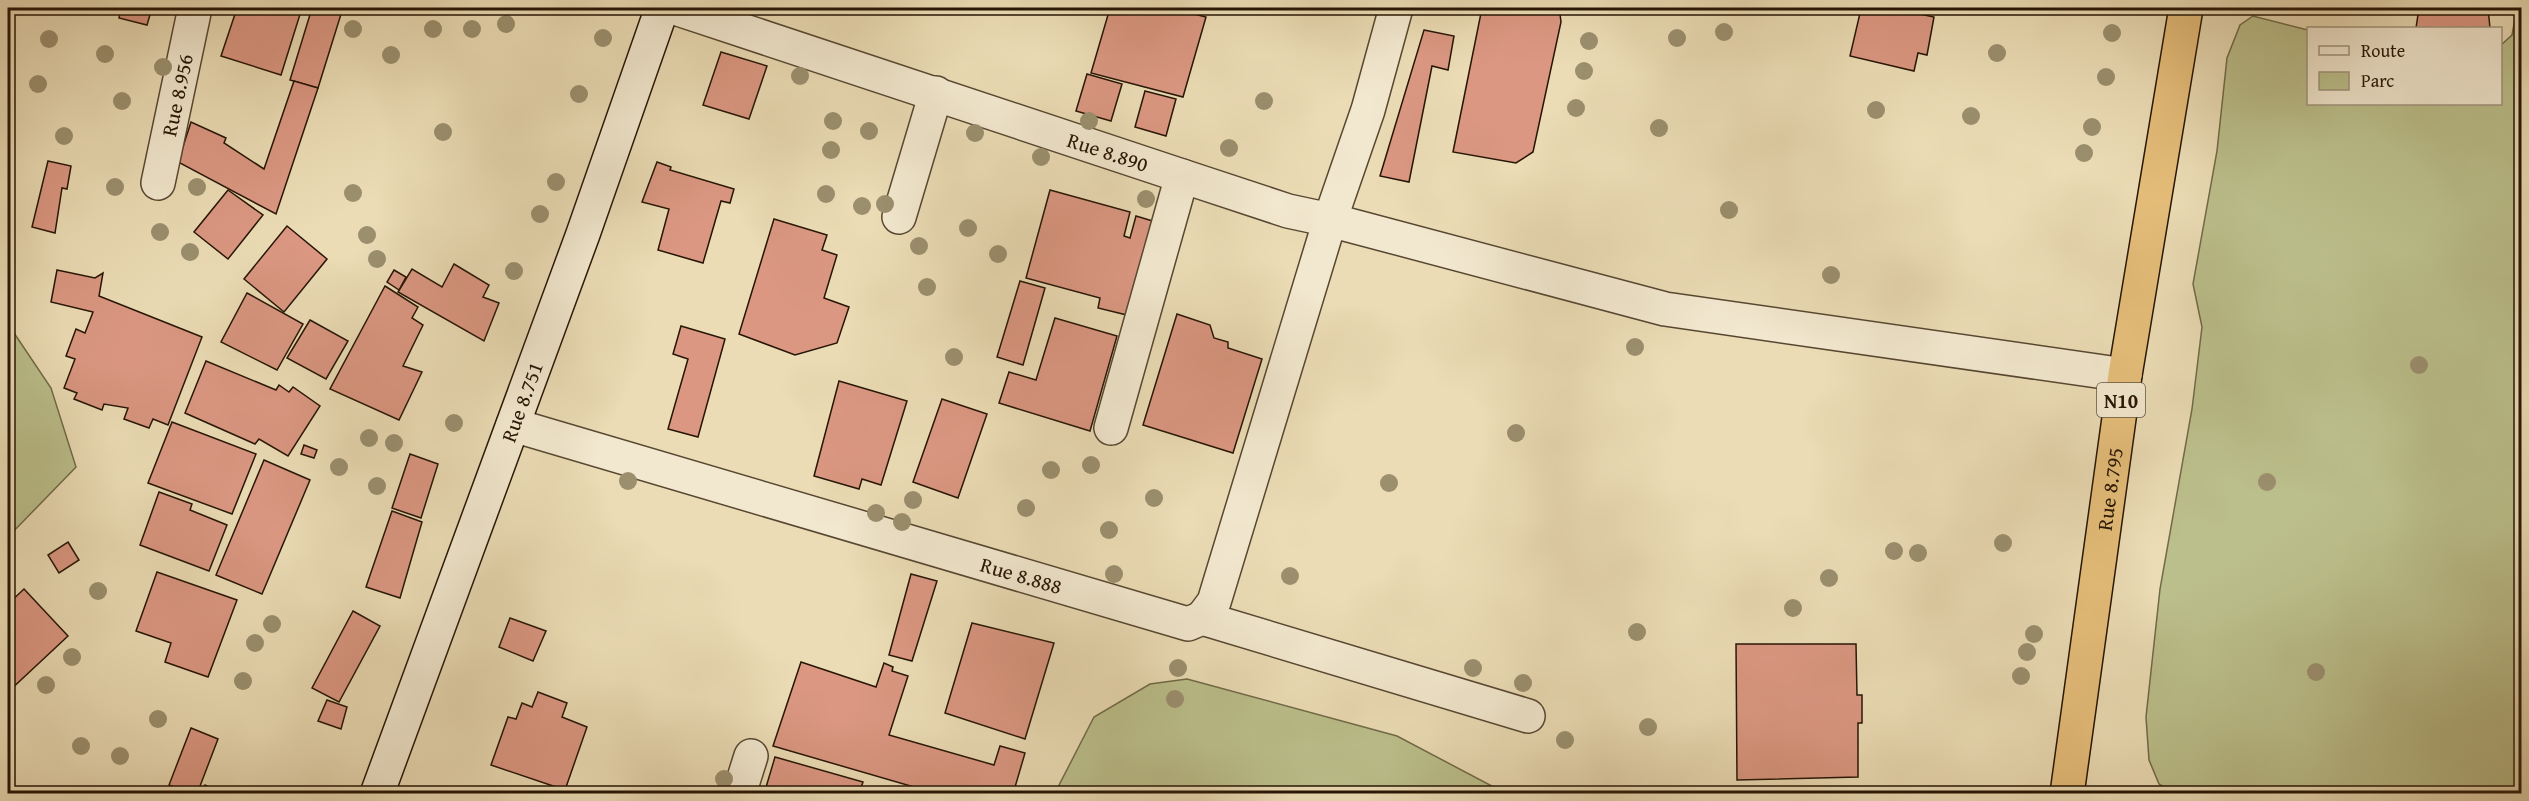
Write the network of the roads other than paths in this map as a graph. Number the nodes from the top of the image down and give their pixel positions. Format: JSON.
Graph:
{"nodes":[{"id":1,"x":195,"y":8,"type":"edge"},
{"id":2,"x":662,"y":8,"type":"edge"},
{"id":3,"x":675,"y":8,"type":"edge"},
{"id":4,"x":1396,"y":8,"type":"edge"},
{"id":5,"x":2186,"y":8,"type":"edge"},
{"id":6,"x":936,"y":93,"type":"junction"},
{"id":7,"x":1182,"y":176,"type":"junction"},
{"id":8,"x":158,"y":183,"type":"dead end"},
{"id":9,"x":899,"y":218,"type":"dead end"},
{"id":10,"x":1330,"y":220,"type":"junction"},
{"id":11,"x":2125,"y":375,"type":"junction"},
{"id":12,"x":513,"y":425,"type":"junction"},
{"id":13,"x":1111,"y":428,"type":"dead end"},
{"id":14,"x":1202,"y":618,"type":"junction"},
{"id":15,"x":1528,"y":716,"type":"dead end"},
{"id":16,"x":751,"y":756,"type":"dead end"},
{"id":17,"x":377,"y":794,"type":"edge"},
{"id":18,"x":739,"y":794,"type":"edge"},
{"id":19,"x":2067,"y":794,"type":"edge"}],
"edges":[{"from":1,"to":8,"type":"street","name":"Rue 8.956"},
{"from":2,"to":12,"type":"street","name":"Rue 8.751"},
{"from":3,"to":6,"type":"street","name":"Rue 8.890"},
{"from":4,"to":10,"type":"street"},
{"from":5,"to":11,"type":"highway","name":"Rue 8.795","number":"N10"},
{"from":6,"to":7,"type":"street","name":"Rue 8.890"},
{"from":6,"to":9,"type":"street"},
{"from":7,"to":10,"type":"street","name":"Rue 8.890"},
{"from":7,"to":13,"type":"street"},
{"from":10,"to":11,"type":"street","name":"Rue 8.890"},
{"from":10,"to":14,"type":"street"},
{"from":11,"to":19,"type":"highway","name":"Rue 8.795","number":"N10"},
{"from":12,"to":14,"type":"street","name":"Rue 8.888"},
{"from":12,"to":17,"type":"street","name":"Rue 8.751"},
{"from":14,"to":15,"type":"street","name":"Rue 8.888"},
{"from":16,"to":18,"type":"street"}]}
